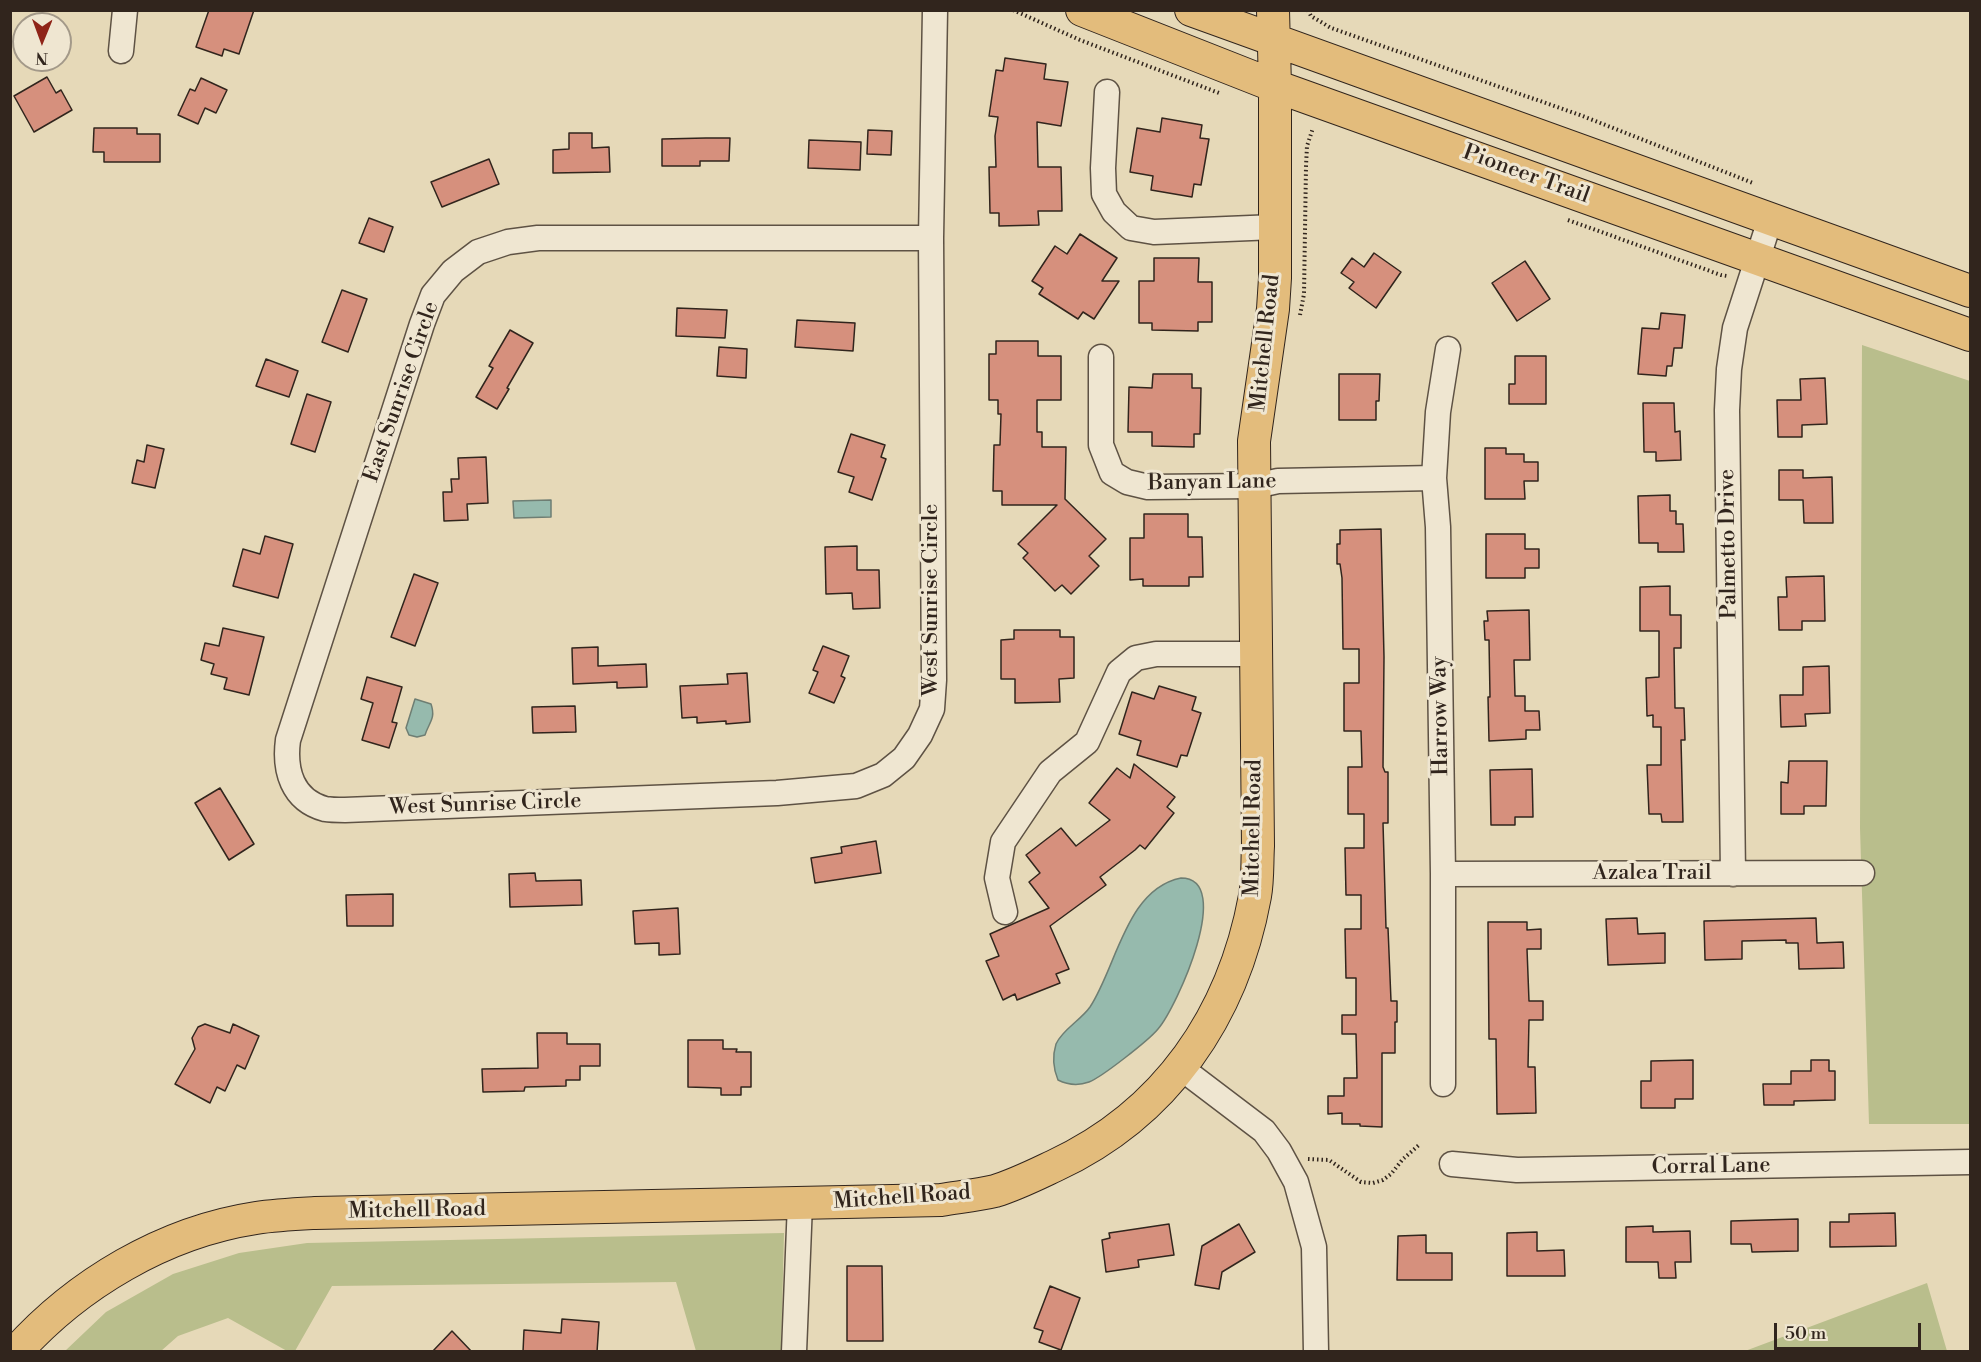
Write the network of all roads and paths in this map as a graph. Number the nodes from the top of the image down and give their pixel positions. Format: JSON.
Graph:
{"nodes":[{"id":1,"x":125,"y":10,"type":"edge"},
{"id":2,"x":935,"y":10,"type":"edge"},
{"id":3,"x":1082,"y":10,"type":"edge"},
{"id":4,"x":1191,"y":10,"type":"edge"},
{"id":5,"x":1308,"y":10,"type":"edge"},
{"id":6,"x":1272,"y":25,"type":"edge"},
{"id":7,"x":121,"y":51,"type":"dead end"},
{"id":8,"x":1275,"y":86,"type":"junction"},
{"id":9,"x":1107,"y":92,"type":"dead end"},
{"id":10,"x":1313,"y":128,"type":"dead end"},
{"id":11,"x":1757,"y":185,"type":"dead end"},
{"id":12,"x":1770,"y":220,"type":"junction"},
{"id":13,"x":1275,"y":227,"type":"junction"},
{"id":14,"x":931,"y":238,"type":"junction"},
{"id":15,"x":1757,"y":259,"type":"junction"},
{"id":16,"x":1971,"y":291,"type":"edge"},
{"id":17,"x":1299,"y":316,"type":"dead end"},
{"id":18,"x":1971,"y":335,"type":"edge"},
{"id":19,"x":1448,"y":349,"type":"dead end"},
{"id":20,"x":1101,"y":357,"type":"dead end"},
{"id":21,"x":1434,"y":478,"type":"junction"},
{"id":22,"x":1255,"y":486,"type":"junction"},
{"id":23,"x":1255,"y":654,"type":"junction"},
{"id":24,"x":288,"y":740,"type":"joint"},
{"id":25,"x":1862,"y":873,"type":"dead end"},
{"id":26,"x":1443,"y":874,"type":"junction"},
{"id":27,"x":1733,"y":874,"type":"junction"},
{"id":28,"x":1005,"y":912,"type":"dead end"},
{"id":29,"x":1181,"y":1068,"type":"junction"},
{"id":30,"x":1443,"y":1084,"type":"dead end"},
{"id":31,"x":1420,"y":1144,"type":"dead end"},
{"id":32,"x":1971,"y":1162,"type":"edge"},
{"id":33,"x":1452,"y":1164,"type":"dead end"},
{"id":34,"x":1290,"y":1170,"type":"junction"},
{"id":35,"x":800,"y":1203,"type":"junction"},
{"id":36,"x":16,"y":1352,"type":"edge"},
{"id":37,"x":794,"y":1352,"type":"edge"},
{"id":38,"x":1316,"y":1352,"type":"edge"}],
"edges":[{"from":1,"to":7,"type":"street"},
{"from":2,"to":14,"type":"street","name":"West Sunrise Circle"},
{"from":3,"to":8,"type":"main road","name":"Pioneer Trail"},
{"from":4,"to":6,"type":"main road","name":"Pioneer Trail"},
{"from":5,"to":11,"type":"path"},
{"from":6,"to":8,"type":"main road","name":"Mitchell Road"},
{"from":6,"to":12,"type":"main road","name":"Pioneer Trail"},
{"from":8,"to":13,"type":"main road","name":"Mitchell Road"},
{"from":8,"to":15,"type":"main road","name":"Pioneer Trail"},
{"from":9,"to":13,"type":"street"},
{"from":10,"to":17,"type":"path"},
{"from":12,"to":15,"type":"street","name":"Palmetto Drive"},
{"from":12,"to":16,"type":"main road","name":"Pioneer Trail"},
{"from":13,"to":22,"type":"main road","name":"Mitchell Road"},
{"from":14,"to":24,"type":"street","name":"East Sunrise Circle"},
{"from":14,"to":24,"type":"street","name":"West Sunrise Circle"},
{"from":15,"to":18,"type":"main road","name":"Pioneer Trail"},
{"from":15,"to":27,"type":"street","name":"Palmetto Drive"},
{"from":19,"to":21,"type":"street","name":"Harrow Way"},
{"from":20,"to":22,"type":"street","name":"Banyan Lane"},
{"from":21,"to":22,"type":"street","name":"Banyan Lane"},
{"from":21,"to":26,"type":"street","name":"Harrow Way"},
{"from":22,"to":23,"type":"main road","name":"Mitchell Road"},
{"from":23,"to":28,"type":"street"},
{"from":23,"to":29,"type":"main road","name":"Mitchell Road"},
{"from":25,"to":27,"type":"street","name":"Azalea Trail"},
{"from":26,"to":27,"type":"street","name":"Azalea Trail"},
{"from":26,"to":30,"type":"street","name":"Harrow Way"},
{"from":29,"to":34,"type":"street"},
{"from":29,"to":35,"type":"main road","name":"Mitchell Road"},
{"from":31,"to":34,"type":"path"},
{"from":32,"to":33,"type":"street","name":"Corral Lane"},
{"from":34,"to":38,"type":"street"},
{"from":35,"to":36,"type":"main road","name":"Mitchell Road"},
{"from":35,"to":37,"type":"street"}]}
